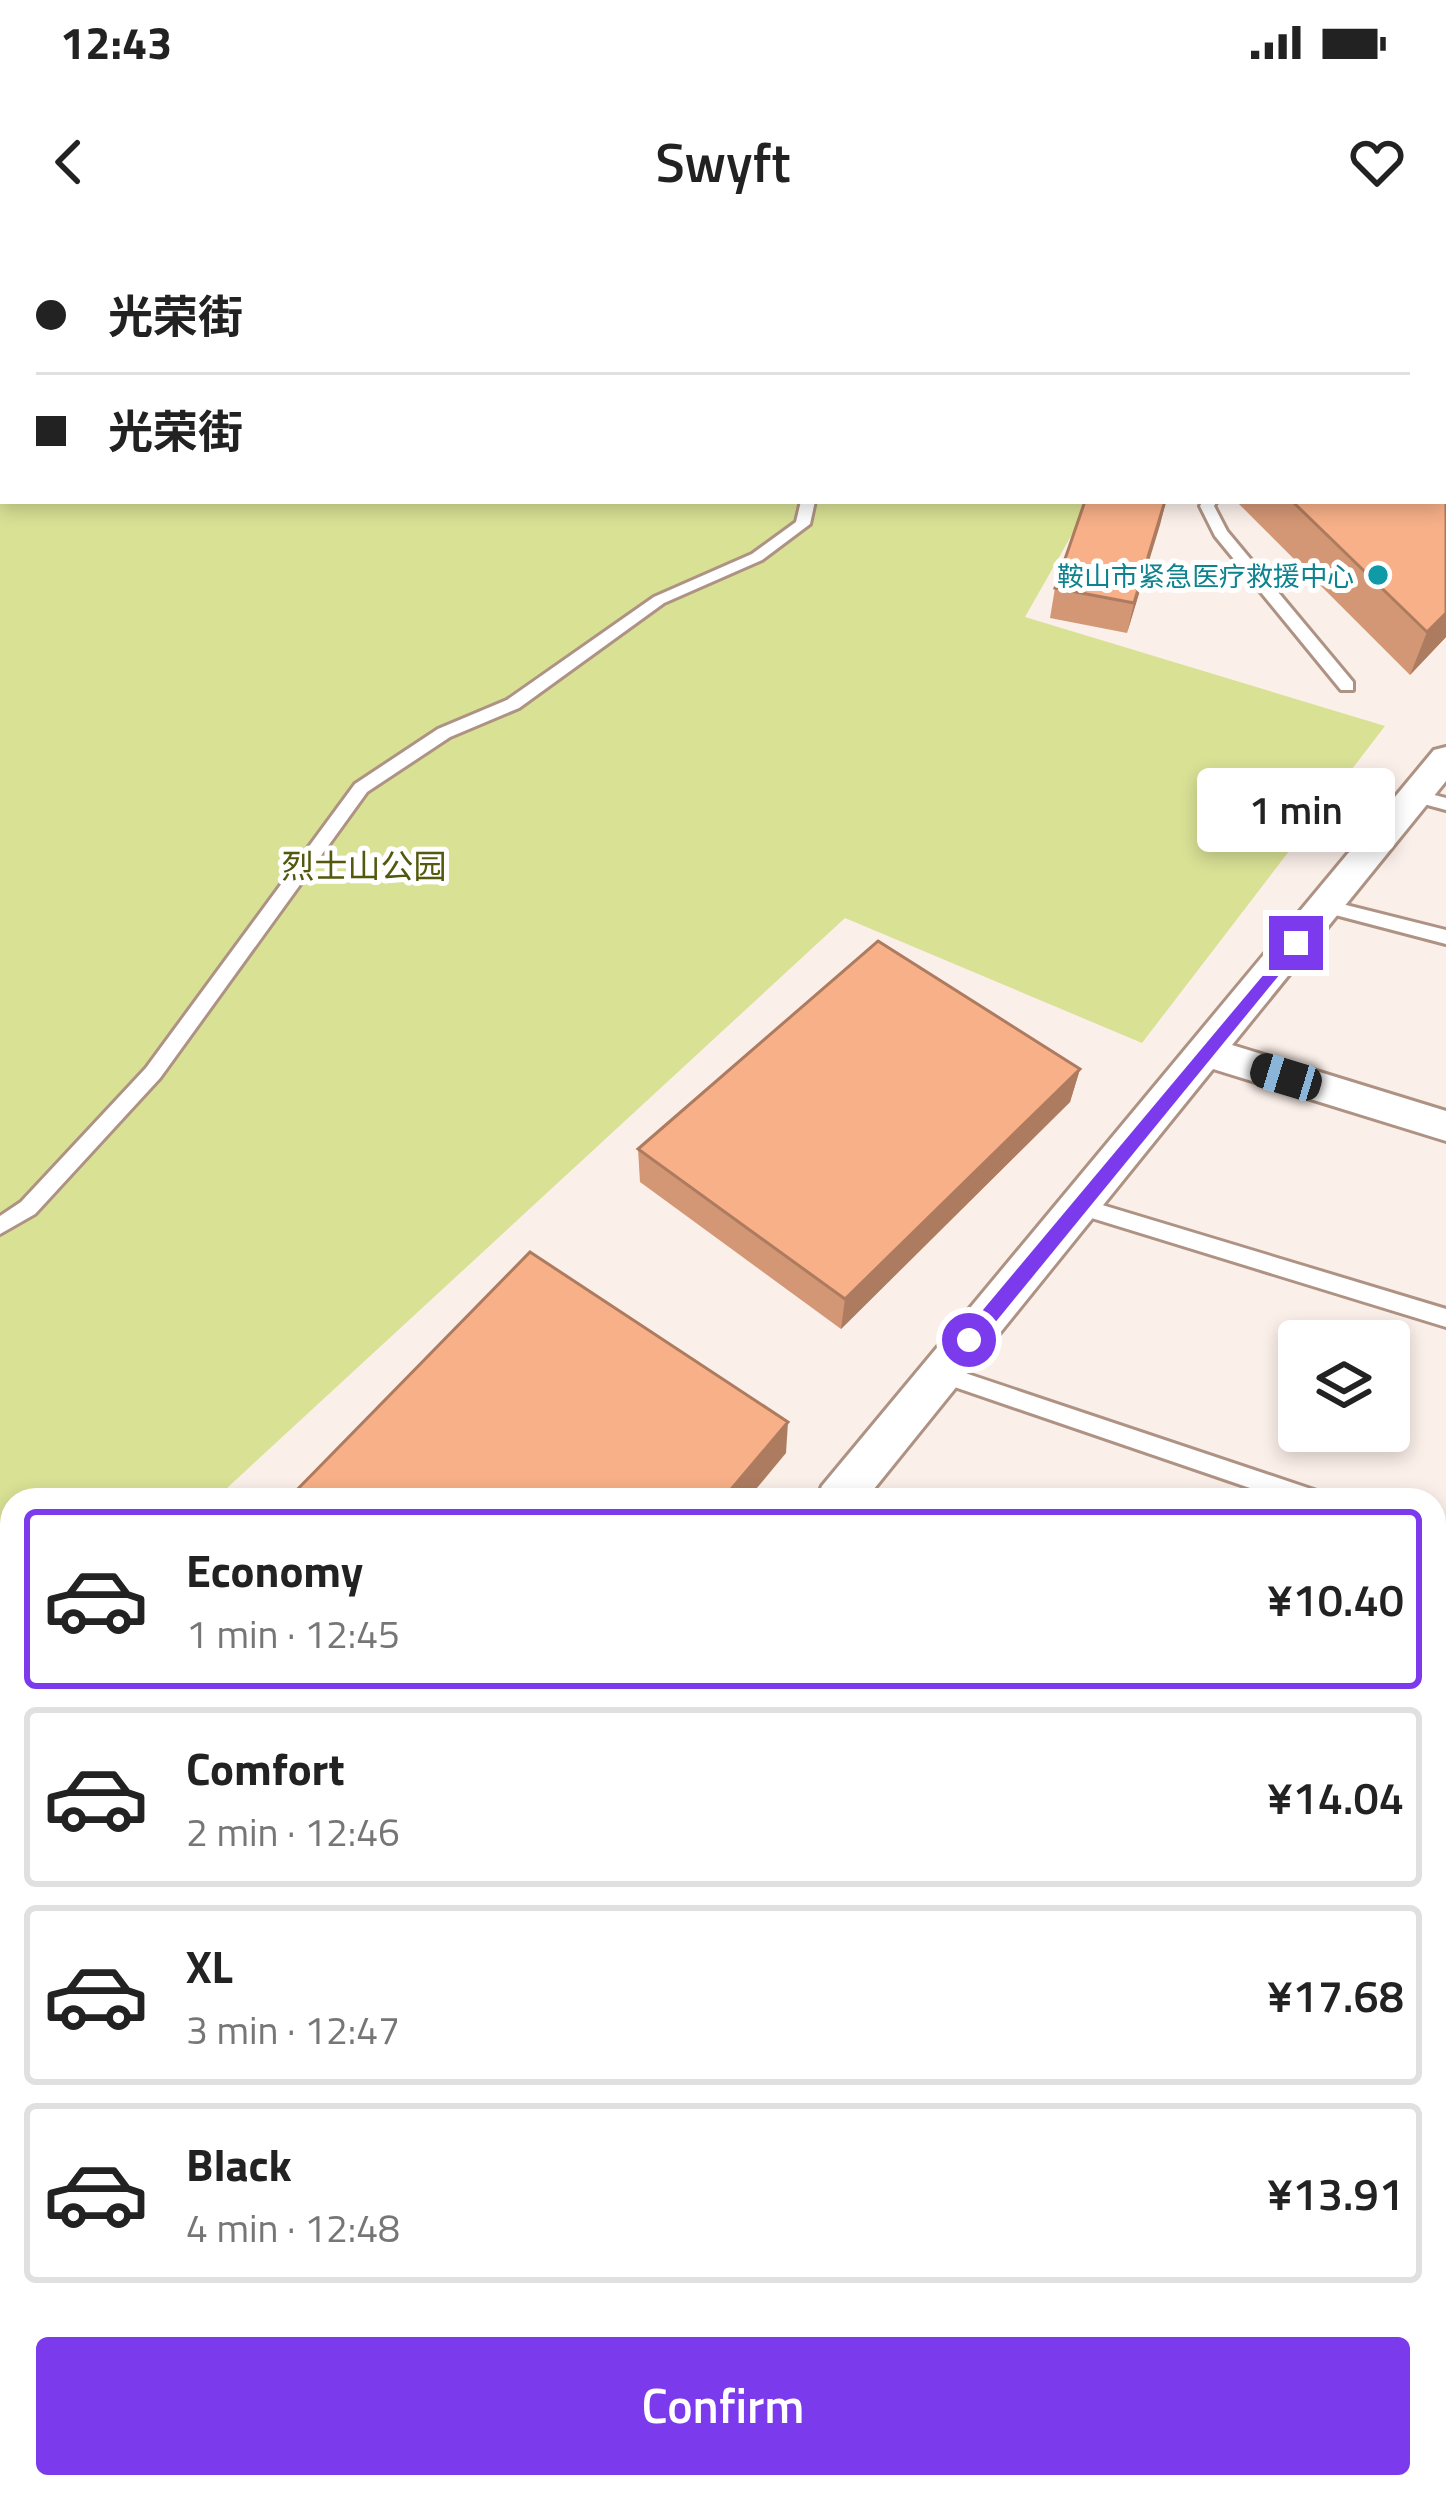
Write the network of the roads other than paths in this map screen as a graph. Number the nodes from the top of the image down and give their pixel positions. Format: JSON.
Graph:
{"nodes":[{"id":1,"x":807,"y":504,"type":"edge"},
{"id":2,"x":1208,"y":504,"type":"edge"},
{"id":3,"x":1347,"y":686,"type":"dead end"},
{"id":4,"x":1446,"y":758,"type":"edge"},
{"id":5,"x":1431,"y":800,"type":"edge"},
{"id":6,"x":1326,"y":906,"type":"junction"},
{"id":7,"x":1446,"y":937,"type":"edge"},
{"id":8,"x":1206,"y":1052,"type":"junction"},
{"id":9,"x":1446,"y":1126,"type":"edge"},
{"id":10,"x":1079,"y":1207,"type":"junction"},
{"id":11,"x":0,"y":1226,"type":"edge"},
{"id":12,"x":1446,"y":1318,"type":"edge"},
{"id":13,"x":941,"y":1374,"type":"junction"},
{"id":14,"x":848,"y":1488,"type":"edge"},
{"id":15,"x":1278,"y":1488,"type":"edge"}],
"edges":[{"from":1,"to":11,"type":"lane"},
{"from":2,"to":3,"type":"lane"},
{"from":4,"to":5,"type":"street"},
{"from":5,"to":6,"type":"street"},
{"from":6,"to":7,"type":"lane"},
{"from":6,"to":8,"type":"street"},
{"from":8,"to":9,"type":"street"},
{"from":8,"to":10,"type":"street"},
{"from":10,"to":12,"type":"lane"},
{"from":10,"to":13,"type":"street"},
{"from":13,"to":14,"type":"street"},
{"from":13,"to":15,"type":"lane"}]}
